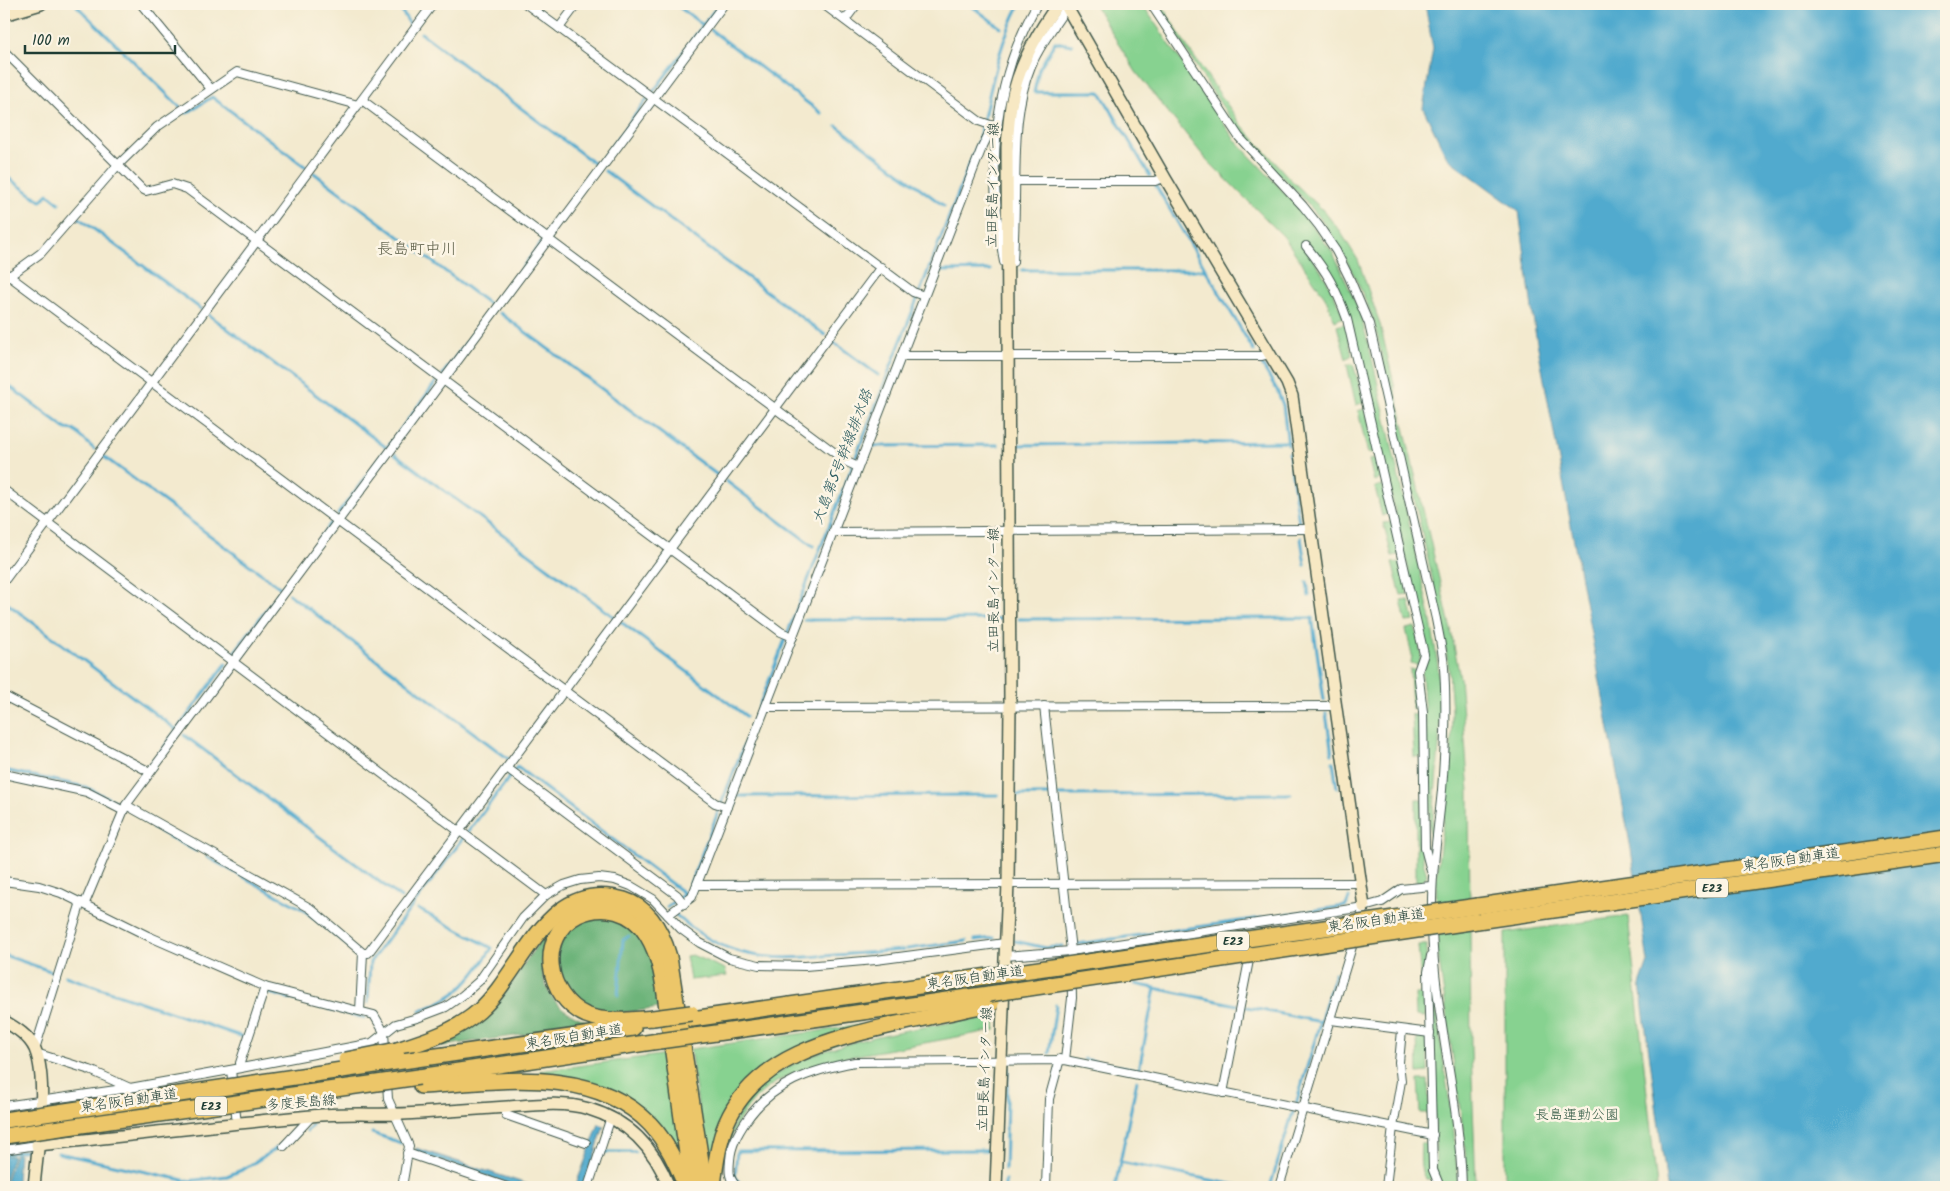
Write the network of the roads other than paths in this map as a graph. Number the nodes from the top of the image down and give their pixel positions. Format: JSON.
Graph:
{"nodes":[{"id":1,"x":38,"y":4,"type":"edge"},
{"id":2,"x":141,"y":4,"type":"edge"},
{"id":3,"x":433,"y":4,"type":"edge"},
{"id":4,"x":526,"y":4,"type":"edge"},
{"id":5,"x":577,"y":4,"type":"edge"},
{"id":6,"x":724,"y":4,"type":"edge"},
{"id":7,"x":823,"y":4,"type":"edge"},
{"id":8,"x":857,"y":4,"type":"edge"},
{"id":9,"x":1037,"y":4,"type":"edge"},
{"id":10,"x":1150,"y":4,"type":"edge"},
{"id":11,"x":1063,"y":5,"type":"edge"},
{"id":12,"x":4,"y":15,"type":"edge"},
{"id":13,"x":845,"y":20,"type":"junction"},
{"id":14,"x":559,"y":28,"type":"junction"},
{"id":15,"x":4,"y":51,"type":"edge"},
{"id":16,"x":211,"y":89,"type":"junction"},
{"id":17,"x":654,"y":98,"type":"junction"},
{"id":18,"x":360,"y":102,"type":"junction"},
{"id":19,"x":993,"y":126,"type":"junction"},
{"id":20,"x":117,"y":166,"type":"junction"},
{"id":21,"x":1165,"y":178,"type":"junction"},
{"id":22,"x":1015,"y":181,"type":"junction"},
{"id":23,"x":548,"y":239,"type":"junction"},
{"id":24,"x":257,"y":241,"type":"junction"},
{"id":25,"x":1306,"y":246,"type":"dead end"},
{"id":26,"x":881,"y":267,"type":"junction"},
{"id":27,"x":6,"y":276,"type":"edge"},
{"id":28,"x":1008,"y":283,"type":"junction"},
{"id":29,"x":924,"y":295,"type":"junction"},
{"id":30,"x":1269,"y":354,"type":"junction"},
{"id":31,"x":901,"y":356,"type":"junction"},
{"id":32,"x":1007,"y":357,"type":"junction"},
{"id":33,"x":443,"y":380,"type":"junction"},
{"id":34,"x":151,"y":382,"type":"junction"},
{"id":35,"x":775,"y":408,"type":"junction"},
{"id":36,"x":858,"y":466,"type":"junction"},
{"id":37,"x":4,"y":490,"type":"edge"},
{"id":38,"x":338,"y":521,"type":"junction"},
{"id":39,"x":47,"y":522,"type":"junction"},
{"id":40,"x":1312,"y":529,"type":"junction"},
{"id":41,"x":833,"y":532,"type":"junction"},
{"id":42,"x":1008,"y":532,"type":"junction"},
{"id":43,"x":670,"y":550,"type":"junction"},
{"id":44,"x":4,"y":580,"type":"edge"},
{"id":45,"x":792,"y":636,"type":"junction"},
{"id":46,"x":233,"y":662,"type":"junction"},
{"id":47,"x":564,"y":690,"type":"junction"},
{"id":48,"x":4,"y":696,"type":"edge"},
{"id":49,"x":1010,"y":706,"type":"junction"},
{"id":50,"x":1044,"y":706,"type":"junction"},
{"id":51,"x":1337,"y":706,"type":"junction"},
{"id":52,"x":766,"y":707,"type":"junction"},
{"id":53,"x":508,"y":769,"type":"junction"},
{"id":54,"x":150,"y":772,"type":"junction"},
{"id":55,"x":4,"y":774,"type":"edge"},
{"id":56,"x":124,"y":807,"type":"junction"},
{"id":57,"x":726,"y":807,"type":"junction"},
{"id":58,"x":460,"y":832,"type":"junction"},
{"id":59,"x":1946,"y":838,"type":"edge"},
{"id":60,"x":1946,"y":854,"type":"edge"},
{"id":61,"x":1432,"y":875,"type":"junction"},
{"id":62,"x":4,"y":881,"type":"edge"},
{"id":63,"x":1008,"y":883,"type":"junction"},
{"id":64,"x":1064,"y":883,"type":"junction"},
{"id":65,"x":1361,"y":883,"type":"junction"},
{"id":66,"x":697,"y":885,"type":"junction"},
{"id":67,"x":1431,"y":886,"type":"junction"},
{"id":68,"x":546,"y":895,"type":"junction"},
{"id":69,"x":83,"y":903,"type":"junction"},
{"id":70,"x":683,"y":903,"type":"junction"},
{"id":71,"x":1364,"y":907,"type":"junction"},
{"id":72,"x":668,"y":915,"type":"junction"},
{"id":73,"x":1256,"y":924,"type":"junction"},
{"id":74,"x":1005,"y":943,"type":"junction"},
{"id":75,"x":1433,"y":949,"type":"junction"},
{"id":76,"x":1071,"y":951,"type":"junction"},
{"id":77,"x":363,"y":953,"type":"junction"},
{"id":78,"x":1005,"y":956,"type":"junction"},
{"id":79,"x":265,"y":987,"type":"junction"},
{"id":80,"x":990,"y":999,"type":"junction"},
{"id":81,"x":360,"y":1011,"type":"junction"},
{"id":82,"x":1331,"y":1020,"type":"junction"},
{"id":83,"x":654,"y":1021,"type":"junction"},
{"id":84,"x":4,"y":1022,"type":"edge"},
{"id":85,"x":1402,"y":1030,"type":"junction"},
{"id":86,"x":384,"y":1032,"type":"junction"},
{"id":87,"x":1430,"y":1033,"type":"junction"},
{"id":88,"x":36,"y":1051,"type":"junction"},
{"id":89,"x":1001,"y":1060,"type":"junction"},
{"id":90,"x":1063,"y":1060,"type":"junction"},
{"id":91,"x":241,"y":1068,"type":"junction"},
{"id":92,"x":231,"y":1070,"type":"junction"},
{"id":93,"x":420,"y":1081,"type":"junction"},
{"id":94,"x":130,"y":1088,"type":"junction"},
{"id":95,"x":1223,"y":1093,"type":"junction"},
{"id":96,"x":181,"y":1094,"type":"junction"},
{"id":97,"x":4,"y":1100,"type":"edge"},
{"id":98,"x":42,"y":1101,"type":"junction"},
{"id":99,"x":16,"y":1104,"type":"junction"},
{"id":100,"x":4,"y":1106,"type":"edge"},
{"id":101,"x":505,"y":1107,"type":"junction"},
{"id":102,"x":1304,"y":1110,"type":"junction"},
{"id":103,"x":395,"y":1115,"type":"junction"},
{"id":104,"x":312,"y":1116,"type":"junction"},
{"id":105,"x":611,"y":1117,"type":"junction"},
{"id":106,"x":4,"y":1120,"type":"edge"},
{"id":107,"x":237,"y":1124,"type":"junction"},
{"id":108,"x":1393,"y":1127,"type":"junction"},
{"id":109,"x":1433,"y":1135,"type":"junction"},
{"id":110,"x":4,"y":1136,"type":"edge"},
{"id":111,"x":586,"y":1143,"type":"dead end"},
{"id":112,"x":38,"y":1146,"type":"junction"},
{"id":113,"x":284,"y":1146,"type":"dead end"},
{"id":114,"x":4,"y":1150,"type":"edge"},
{"id":115,"x":407,"y":1153,"type":"junction"},
{"id":116,"x":34,"y":1187,"type":"edge"},
{"id":117,"x":402,"y":1187,"type":"edge"},
{"id":118,"x":508,"y":1187,"type":"edge"},
{"id":119,"x":588,"y":1187,"type":"edge"},
{"id":120,"x":669,"y":1187,"type":"edge"},
{"id":121,"x":686,"y":1187,"type":"edge"},
{"id":122,"x":692,"y":1187,"type":"edge"},
{"id":123,"x":705,"y":1187,"type":"edge"},
{"id":124,"x":714,"y":1187,"type":"edge"},
{"id":125,"x":738,"y":1187,"type":"edge"},
{"id":126,"x":996,"y":1187,"type":"edge"},
{"id":127,"x":1046,"y":1187,"type":"edge"},
{"id":128,"x":1279,"y":1187,"type":"edge"},
{"id":129,"x":1386,"y":1187,"type":"edge"},
{"id":130,"x":1440,"y":1187,"type":"edge"},
{"id":131,"x":1462,"y":1187,"type":"edge"}],
"edges":[{"from":1,"to":12,"type":"main road"},
{"from":2,"to":16,"type":"street"},
{"from":3,"to":18,"type":"street"},
{"from":4,"to":14,"type":"street"},
{"from":5,"to":14,"type":"street"},
{"from":6,"to":17,"type":"street"},
{"from":7,"to":13,"type":"street"},
{"from":8,"to":13,"type":"street"},
{"from":9,"to":19,"type":"street"},
{"from":10,"to":61,"type":"street"},
{"from":11,"to":21,"type":"main road"},
{"from":11,"to":22,"type":"street"},
{"from":11,"to":28,"type":"main road","name":"立田長島インター線"},
{"from":13,"to":19,"type":"street"},
{"from":14,"to":17,"type":"street"},
{"from":15,"to":20,"type":"street"},
{"from":16,"to":18,"type":"street"},
{"from":16,"to":20,"type":"street"},
{"from":17,"to":23,"type":"street"},
{"from":17,"to":26,"type":"street"},
{"from":18,"to":23,"type":"street"},
{"from":18,"to":24,"type":"street"},
{"from":19,"to":28,"type":"street"},
{"from":19,"to":29,"type":"street"},
{"from":20,"to":24,"type":"street"},
{"from":20,"to":27,"type":"street"},
{"from":21,"to":22,"type":"street"},
{"from":21,"to":30,"type":"main road"},
{"from":22,"to":28,"type":"street"},
{"from":23,"to":33,"type":"street"},
{"from":23,"to":35,"type":"street"},
{"from":24,"to":33,"type":"street"},
{"from":24,"to":34,"type":"street"},
{"from":25,"to":61,"type":"street"},
{"from":26,"to":29,"type":"street"},
{"from":26,"to":35,"type":"street"},
{"from":27,"to":34,"type":"street"},
{"from":28,"to":32,"type":"main road","name":"立田長島インター線"},
{"from":29,"to":31,"type":"street"},
{"from":30,"to":32,"type":"street"},
{"from":30,"to":40,"type":"main road"},
{"from":31,"to":32,"type":"street"},
{"from":31,"to":36,"type":"street"},
{"from":32,"to":42,"type":"main road","name":"立田長島インター線"},
{"from":33,"to":38,"type":"street"},
{"from":33,"to":43,"type":"street"},
{"from":34,"to":38,"type":"street"},
{"from":34,"to":39,"type":"street"},
{"from":35,"to":36,"type":"street"},
{"from":35,"to":43,"type":"street"},
{"from":36,"to":41,"type":"street"},
{"from":37,"to":39,"type":"street"},
{"from":38,"to":46,"type":"street"},
{"from":38,"to":47,"type":"street"},
{"from":39,"to":44,"type":"street"},
{"from":39,"to":46,"type":"street"},
{"from":40,"to":42,"type":"street"},
{"from":40,"to":51,"type":"main road"},
{"from":41,"to":42,"type":"street"},
{"from":41,"to":45,"type":"street"},
{"from":42,"to":49,"type":"main road","name":"立田長島インター線"},
{"from":43,"to":45,"type":"street"},
{"from":43,"to":47,"type":"street"},
{"from":45,"to":52,"type":"street"},
{"from":46,"to":54,"type":"street"},
{"from":46,"to":58,"type":"street"},
{"from":47,"to":53,"type":"street"},
{"from":47,"to":57,"type":"street"},
{"from":48,"to":54,"type":"street"},
{"from":49,"to":50,"type":"street"},
{"from":49,"to":52,"type":"street"},
{"from":49,"to":63,"type":"main road","name":"立田長島インター線"},
{"from":50,"to":51,"type":"street"},
{"from":50,"to":64,"type":"street"},
{"from":51,"to":65,"type":"main road"},
{"from":52,"to":57,"type":"street"},
{"from":53,"to":58,"type":"street"},
{"from":53,"to":70,"type":"street"},
{"from":54,"to":56,"type":"street"},
{"from":55,"to":56,"type":"street"},
{"from":56,"to":69,"type":"street"},
{"from":56,"to":77,"type":"street"},
{"from":57,"to":66,"type":"street"},
{"from":58,"to":68,"type":"street"},
{"from":58,"to":77,"type":"street"},
{"from":59,"to":83,"type":"highway","name":"東名阪自動車道","number":"E23","bridge":true},
{"from":60,"to":80,"type":"highway","name":"東名阪自動車道","number":"E23","bridge":true},
{"from":61,"to":67,"type":"street"},
{"from":62,"to":69,"type":"street"},
{"from":63,"to":64,"type":"street"},
{"from":63,"to":66,"type":"street"},
{"from":63,"to":74,"type":"main road","name":"立田長島インター線"},
{"from":64,"to":65,"type":"street"},
{"from":64,"to":76,"type":"street"},
{"from":65,"to":71,"type":"main road"},
{"from":66,"to":70,"type":"street"},
{"from":67,"to":71,"type":"street"},
{"from":67,"to":75,"type":"street"},
{"from":68,"to":72,"type":"street"},
{"from":68,"to":86,"type":"street"},
{"from":69,"to":79,"type":"street"},
{"from":69,"to":88,"type":"street"},
{"from":70,"to":72,"type":"street"},
{"from":71,"to":73,"type":"street"},
{"from":71,"to":82,"type":"street"},
{"from":72,"to":74,"type":"street"},
{"from":73,"to":76,"type":"street"},
{"from":73,"to":95,"type":"street"},
{"from":74,"to":78,"type":"main road","name":"立田長島インター線"},
{"from":75,"to":87,"type":"street"},
{"from":75,"to":131,"type":"street"},
{"from":76,"to":78,"type":"street"},
{"from":76,"to":90,"type":"street"},
{"from":77,"to":81,"type":"street"},
{"from":78,"to":89,"type":"main road","name":"立田長島インター線"},
{"from":79,"to":81,"type":"street"},
{"from":79,"to":91,"type":"street"},
{"from":80,"to":93,"type":"highway","name":"東名阪自動車道","bridge":true},
{"from":80,"to":124,"type":"highway"},
{"from":81,"to":86,"type":"street"},
{"from":82,"to":85,"type":"street"},
{"from":82,"to":102,"type":"street"},
{"from":83,"to":96,"type":"highway","name":"東名阪自動車道","number":"E23","bridge":true},
{"from":83,"to":122,"type":"highway"},
{"from":84,"to":88,"type":"main road"},
{"from":85,"to":87,"type":"street"},
{"from":85,"to":108,"type":"street"},
{"from":86,"to":91,"type":"street"},
{"from":86,"to":103,"type":"street"},
{"from":87,"to":109,"type":"street"},
{"from":88,"to":94,"type":"street"},
{"from":88,"to":98,"type":"main road"},
{"from":89,"to":90,"type":"street"},
{"from":89,"to":125,"type":"street"},
{"from":89,"to":126,"type":"main road","name":"立田長島インター線"},
{"from":90,"to":95,"type":"street"},
{"from":90,"to":127,"type":"street"},
{"from":91,"to":92,"type":"street"},
{"from":92,"to":94,"type":"street"},
{"from":92,"to":107,"type":"street"},
{"from":93,"to":110,"type":"highway","name":"東名阪自動車道","number":"E23","bridge":true},
{"from":93,"to":121,"type":"highway"},
{"from":94,"to":98,"type":"street"},
{"from":95,"to":102,"type":"street"},
{"from":96,"to":106,"type":"highway","name":"東名阪自動車道","number":"E23","bridge":true},
{"from":96,"to":123,"type":"highway","bridge":true},
{"from":97,"to":99,"type":"street"},
{"from":98,"to":99,"type":"street"},
{"from":98,"to":112,"type":"main road"},
{"from":99,"to":100,"type":"street"},
{"from":101,"to":103,"type":"main road","name":"多度長島線"},
{"from":101,"to":105,"type":"main road","name":"多度長島線"},
{"from":101,"to":111,"type":"street"},
{"from":102,"to":108,"type":"street"},
{"from":102,"to":128,"type":"street"},
{"from":103,"to":104,"type":"main road","name":"多度長島線"},
{"from":103,"to":115,"type":"street"},
{"from":104,"to":107,"type":"main road","name":"多度長島線"},
{"from":104,"to":113,"type":"street"},
{"from":105,"to":119,"type":"street"},
{"from":105,"to":120,"type":"main road","name":"多度長島線"},
{"from":107,"to":112,"type":"main road","name":"多度長島線"},
{"from":108,"to":109,"type":"street"},
{"from":108,"to":129,"type":"street"},
{"from":109,"to":130,"type":"street"},
{"from":112,"to":114,"type":"street"},
{"from":112,"to":116,"type":"main road"},
{"from":115,"to":117,"type":"street"},
{"from":115,"to":118,"type":"street"}]}
